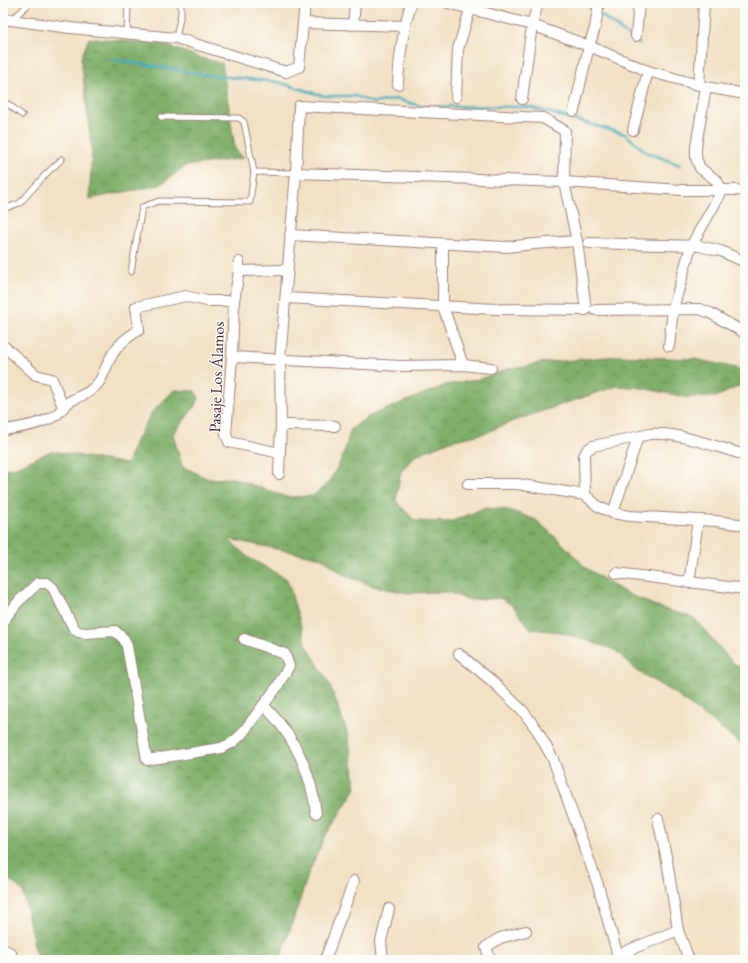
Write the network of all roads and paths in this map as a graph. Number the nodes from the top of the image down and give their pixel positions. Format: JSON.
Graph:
{"nodes":[{"id":1,"x":30,"y":3,"type":"edge"},
{"id":2,"x":128,"y":3,"type":"edge"},
{"id":3,"x":182,"y":3,"type":"edge"},
{"id":4,"x":305,"y":3,"type":"edge"},
{"id":5,"x":355,"y":3,"type":"edge"},
{"id":6,"x":411,"y":3,"type":"edge"},
{"id":7,"x":448,"y":3,"type":"edge"},
{"id":8,"x":538,"y":3,"type":"edge"},
{"id":9,"x":599,"y":3,"type":"edge"},
{"id":10,"x":639,"y":3,"type":"edge"},
{"id":11,"x":704,"y":3,"type":"edge"},
{"id":12,"x":471,"y":6,"type":"edge"},
{"id":13,"x":6,"y":19,"type":"edge"},
{"id":14,"x":303,"y":23,"type":"junction"},
{"id":15,"x":353,"y":25,"type":"junction"},
{"id":16,"x":532,"y":25,"type":"junction"},
{"id":17,"x":404,"y":26,"type":"junction"},
{"id":18,"x":127,"y":34,"type":"junction"},
{"id":19,"x":636,"y":36,"type":"dead end"},
{"id":20,"x":176,"y":38,"type":"junction"},
{"id":21,"x":588,"y":46,"type":"junction"},
{"id":22,"x":648,"y":71,"type":"junction"},
{"id":23,"x":398,"y":84,"type":"dead end"},
{"id":24,"x":703,"y":86,"type":"junction"},
{"id":25,"x":745,"y":94,"type":"edge"},
{"id":26,"x":456,"y":97,"type":"dead end"},
{"id":27,"x":522,"y":100,"type":"dead end"},
{"id":28,"x":3,"y":102,"type":"edge"},
{"id":29,"x":574,"y":111,"type":"dead end"},
{"id":30,"x":22,"y":115,"type":"dead end"},
{"id":31,"x":161,"y":117,"type":"dead end"},
{"id":32,"x":633,"y":130,"type":"dead end"},
{"id":33,"x":62,"y":159,"type":"dead end"},
{"id":34,"x":254,"y":172,"type":"junction"},
{"id":35,"x":296,"y":173,"type":"junction"},
{"id":36,"x":564,"y":182,"type":"junction"},
{"id":37,"x":722,"y":191,"type":"junction"},
{"id":38,"x":745,"y":191,"type":"edge"},
{"id":39,"x":3,"y":209,"type":"edge"},
{"id":40,"x":290,"y":235,"type":"junction"},
{"id":41,"x":577,"y":241,"type":"junction"},
{"id":42,"x":589,"y":243,"type":"dead end"},
{"id":43,"x":443,"y":244,"type":"junction"},
{"id":44,"x":691,"y":246,"type":"junction"},
{"id":45,"x":745,"y":262,"type":"edge"},
{"id":46,"x":288,"y":270,"type":"junction"},
{"id":47,"x":131,"y":272,"type":"dead end"},
{"id":48,"x":286,"y":298,"type":"junction"},
{"id":49,"x":234,"y":302,"type":"junction"},
{"id":50,"x":443,"y":306,"type":"junction"},
{"id":51,"x":673,"y":309,"type":"junction"},
{"id":52,"x":595,"y":310,"type":"dead end"},
{"id":53,"x":745,"y":333,"type":"edge"},
{"id":54,"x":669,"y":346,"type":"dead end"},
{"id":55,"x":3,"y":348,"type":"edge"},
{"id":56,"x":232,"y":357,"type":"junction"},
{"id":57,"x":280,"y":360,"type":"junction"},
{"id":58,"x":463,"y":366,"type":"junction"},
{"id":59,"x":491,"y":368,"type":"dead end"},
{"id":60,"x":64,"y":407,"type":"junction"},
{"id":61,"x":281,"y":425,"type":"junction"},
{"id":62,"x":335,"y":426,"type":"dead end"},
{"id":63,"x":3,"y":430,"type":"edge"},
{"id":64,"x":638,"y":437,"type":"junction"},
{"id":65,"x":280,"y":452,"type":"junction"},
{"id":66,"x":745,"y":454,"type":"edge"},
{"id":67,"x":279,"y":474,"type":"dead end"},
{"id":68,"x":468,"y":484,"type":"dead end"},
{"id":69,"x":585,"y":494,"type":"junction"},
{"id":70,"x":613,"y":513,"type":"junction"},
{"id":71,"x":698,"y":520,"type":"junction"},
{"id":72,"x":745,"y":525,"type":"edge"},
{"id":73,"x":616,"y":573,"type":"dead end"},
{"id":74,"x":689,"y":582,"type":"junction"},
{"id":75,"x":745,"y":589,"type":"edge"},
{"id":76,"x":3,"y":621,"type":"edge"},
{"id":77,"x":244,"y":639,"type":"dead end"},
{"id":78,"x":459,"y":654,"type":"dead end"},
{"id":79,"x":263,"y":705,"type":"junction"},
{"id":80,"x":316,"y":814,"type":"dead end"},
{"id":81,"x":658,"y":819,"type":"dead end"},
{"id":82,"x":354,"y":881,"type":"dead end"},
{"id":83,"x":389,"y":909,"type":"dead end"},
{"id":84,"x":678,"y":930,"type":"junction"},
{"id":85,"x":526,"y":931,"type":"dead end"},
{"id":86,"x":3,"y":949,"type":"edge"},
{"id":87,"x":618,"y":957,"type":"edge"},
{"id":88,"x":8,"y":960,"type":"edge"},
{"id":89,"x":325,"y":960,"type":"edge"},
{"id":90,"x":383,"y":960,"type":"edge"},
{"id":91,"x":490,"y":960,"type":"edge"},
{"id":92,"x":689,"y":960,"type":"edge"}],
"edges":[{"from":1,"to":13,"type":"lane"},
{"from":2,"to":18,"type":"lane"},
{"from":3,"to":20,"type":"lane"},
{"from":4,"to":14,"type":"street"},
{"from":5,"to":15,"type":"street"},
{"from":6,"to":17,"type":"street"},
{"from":7,"to":12,"type":"street"},
{"from":8,"to":16,"type":"street"},
{"from":9,"to":21,"type":"street"},
{"from":10,"to":19,"type":"street"},
{"from":11,"to":24,"type":"street"},
{"from":12,"to":16,"type":"street"},
{"from":12,"to":26,"type":"street"},
{"from":13,"to":18,"type":"street"},
{"from":14,"to":15,"type":"street"},
{"from":14,"to":20,"type":"street"},
{"from":15,"to":17,"type":"street"},
{"from":16,"to":21,"type":"street"},
{"from":16,"to":27,"type":"street"},
{"from":17,"to":23,"type":"street"},
{"from":18,"to":20,"type":"street"},
{"from":21,"to":22,"type":"street"},
{"from":21,"to":29,"type":"street"},
{"from":22,"to":24,"type":"street"},
{"from":22,"to":32,"type":"street"},
{"from":24,"to":25,"type":"street"},
{"from":24,"to":37,"type":"street"},
{"from":28,"to":30,"type":"lane"},
{"from":31,"to":34,"type":"lane"},
{"from":33,"to":39,"type":"lane"},
{"from":34,"to":35,"type":"lane"},
{"from":34,"to":47,"type":"lane"},
{"from":35,"to":36,"type":"street"},
{"from":35,"to":36,"type":"street"},
{"from":35,"to":40,"type":"street"},
{"from":36,"to":37,"type":"street"},
{"from":36,"to":41,"type":"street"},
{"from":37,"to":38,"type":"street"},
{"from":37,"to":44,"type":"street"},
{"from":40,"to":43,"type":"street"},
{"from":40,"to":46,"type":"street"},
{"from":41,"to":43,"type":"street"},
{"from":41,"to":50,"type":"street"},
{"from":42,"to":44,"type":"street"},
{"from":43,"to":50,"type":"street"},
{"from":44,"to":45,"type":"street"},
{"from":44,"to":51,"type":"street"},
{"from":46,"to":48,"type":"street"},
{"from":46,"to":49,"type":"street","name":"Pasaje Los Álamos"},
{"from":48,"to":50,"type":"street"},
{"from":48,"to":57,"type":"street"},
{"from":49,"to":56,"type":"street","name":"Pasaje Los Álamos"},
{"from":49,"to":60,"type":"street"},
{"from":50,"to":58,"type":"street"},
{"from":51,"to":52,"type":"street"},
{"from":51,"to":53,"type":"street"},
{"from":51,"to":54,"type":"street"},
{"from":55,"to":60,"type":"street"},
{"from":56,"to":57,"type":"street"},
{"from":56,"to":65,"type":"street","name":"Pasaje Los Álamos"},
{"from":57,"to":58,"type":"street"},
{"from":57,"to":61,"type":"street"},
{"from":58,"to":59,"type":"street"},
{"from":60,"to":63,"type":"street"},
{"from":61,"to":62,"type":"street"},
{"from":61,"to":65,"type":"street"},
{"from":64,"to":66,"type":"street"},
{"from":64,"to":69,"type":"street"},
{"from":64,"to":70,"type":"street"},
{"from":65,"to":67,"type":"street"},
{"from":68,"to":69,"type":"street"},
{"from":69,"to":70,"type":"street"},
{"from":70,"to":71,"type":"street"},
{"from":71,"to":72,"type":"street"},
{"from":71,"to":74,"type":"street"},
{"from":73,"to":74,"type":"street"},
{"from":74,"to":75,"type":"street"},
{"from":76,"to":79,"type":"street"},
{"from":77,"to":79,"type":"street"},
{"from":78,"to":87,"type":"street"},
{"from":79,"to":80,"type":"street"},
{"from":81,"to":84,"type":"street"},
{"from":82,"to":89,"type":"street"},
{"from":83,"to":90,"type":"street"},
{"from":84,"to":87,"type":"street"},
{"from":84,"to":92,"type":"street"},
{"from":85,"to":91,"type":"street"},
{"from":86,"to":88,"type":"street"}]}
